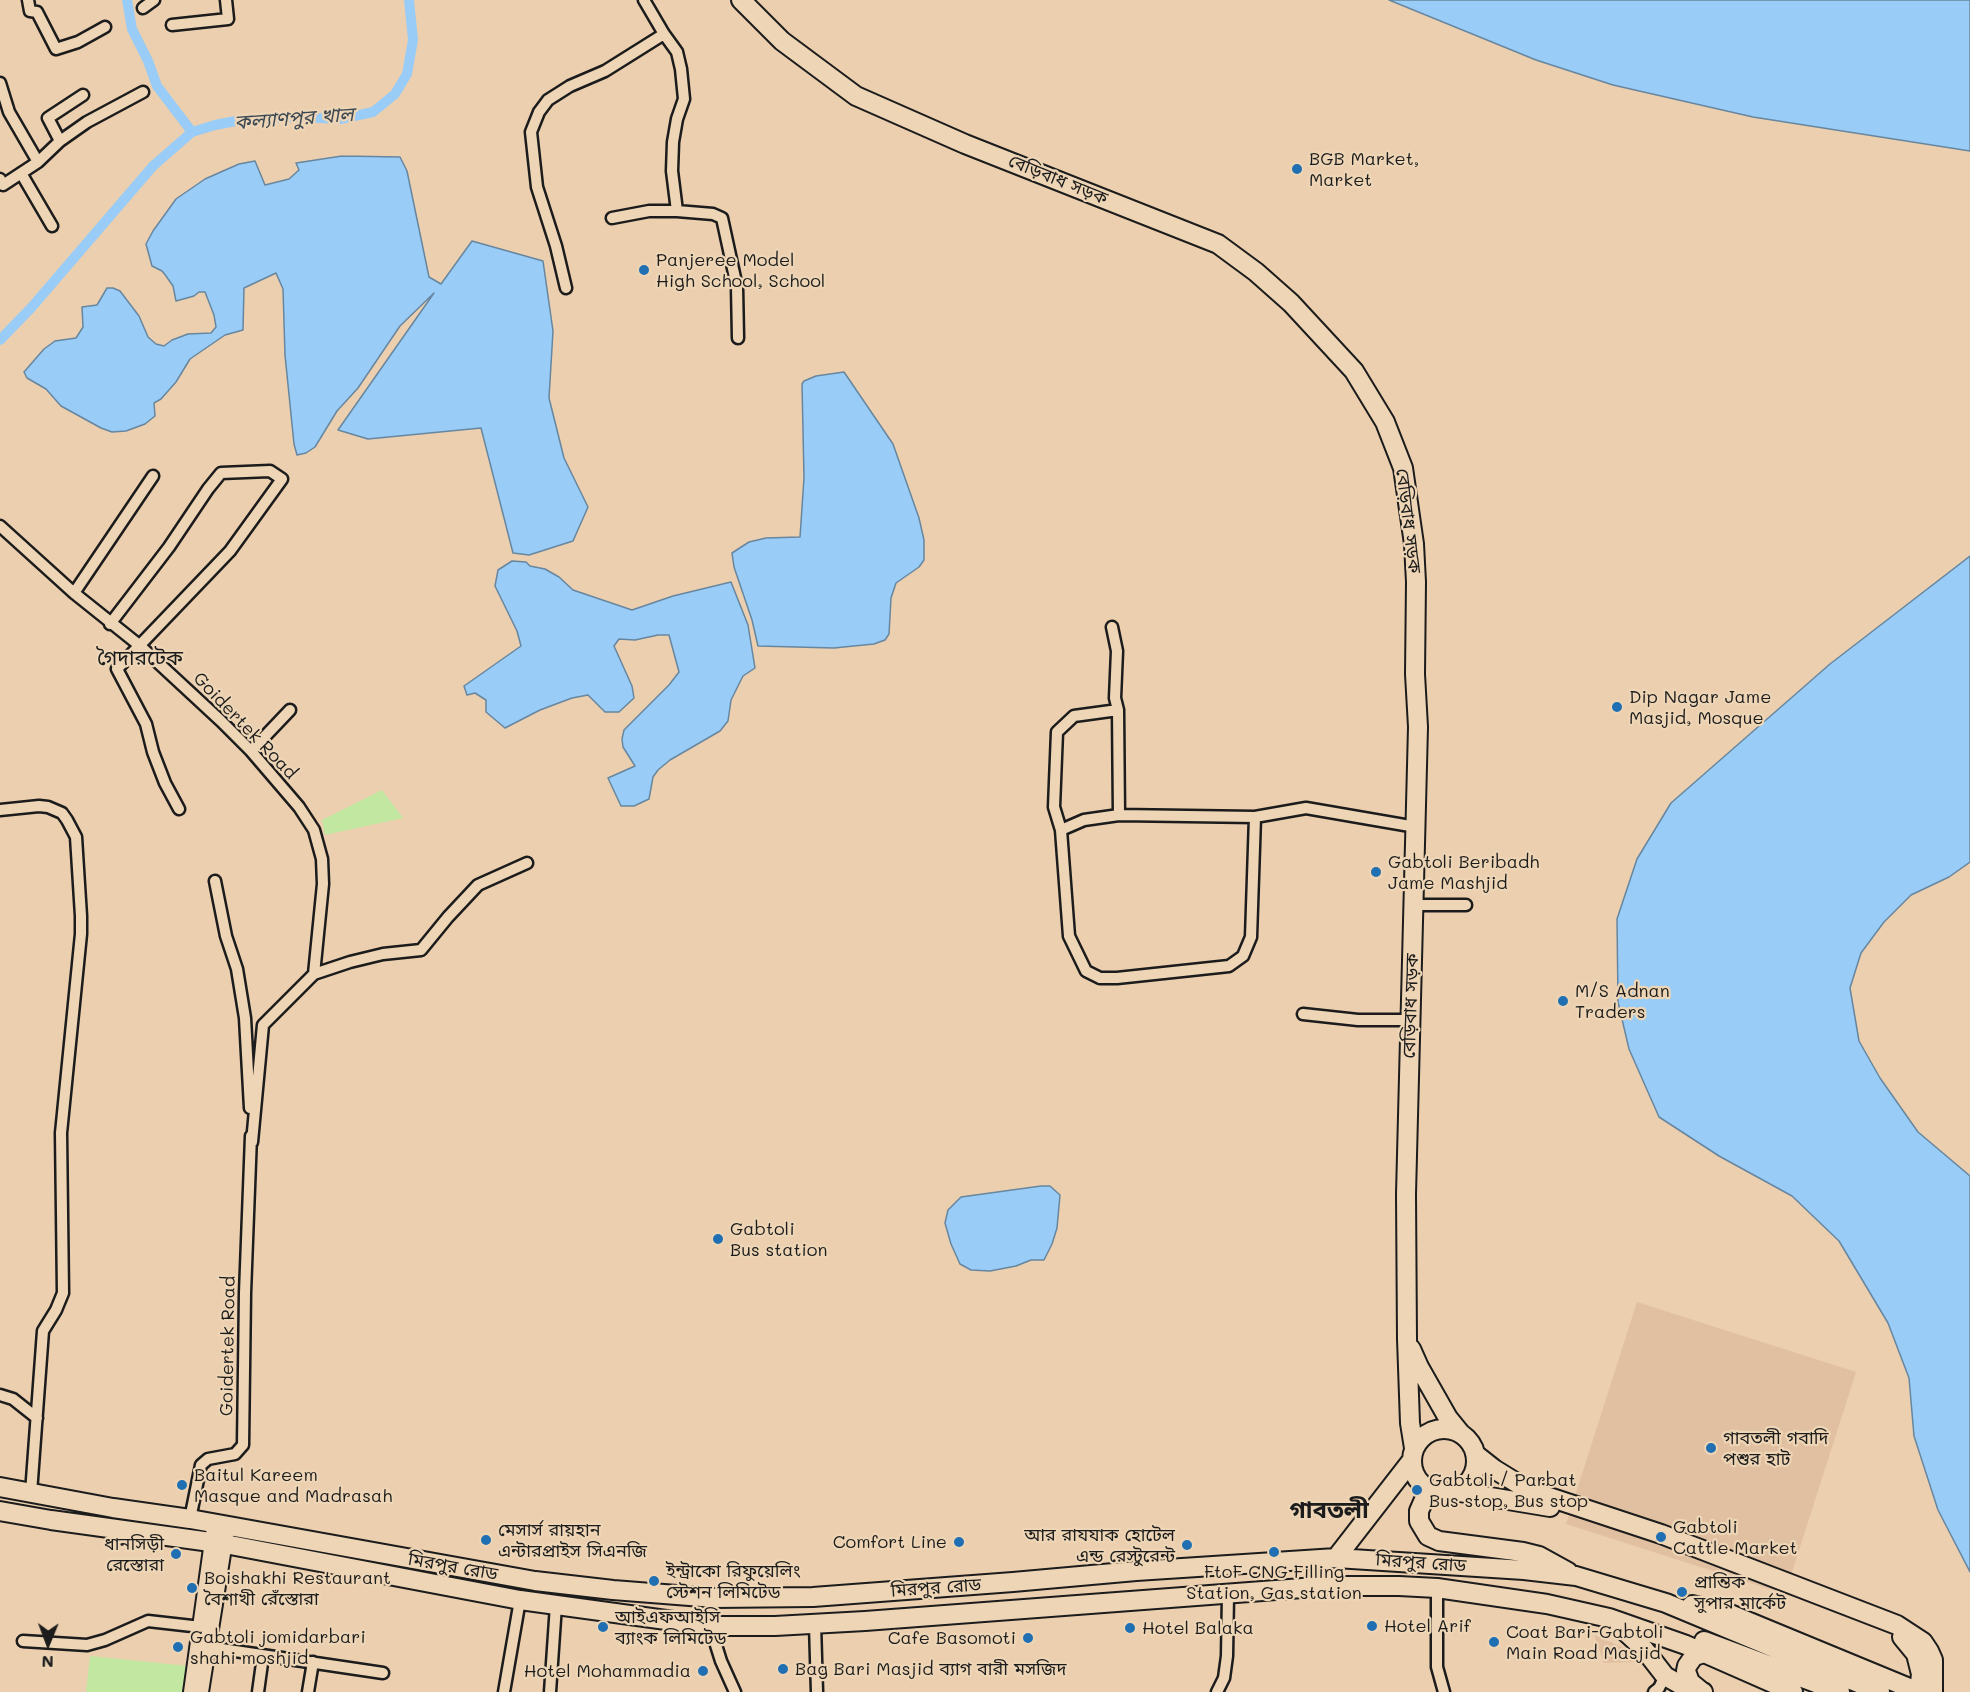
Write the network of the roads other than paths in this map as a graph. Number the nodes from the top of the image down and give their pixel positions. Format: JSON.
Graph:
{"nodes":[{"id":1,"x":28,"y":0,"type":"edge"},
{"id":2,"x":154,"y":0,"type":"edge"},
{"id":3,"x":226,"y":0,"type":"edge"},
{"id":4,"x":644,"y":0,"type":"edge"},
{"id":5,"x":741,"y":0,"type":"edge"},
{"id":6,"x":143,"y":8,"type":"dead end"},
{"id":7,"x":172,"y":25,"type":"dead end"},
{"id":8,"x":105,"y":27,"type":"dead end"},
{"id":9,"x":664,"y":34,"type":"junction"},
{"id":10,"x":0,"y":83,"type":"edge"},
{"id":11,"x":143,"y":92,"type":"dead end"},
{"id":12,"x":83,"y":95,"type":"dead end"},
{"id":13,"x":60,"y":141,"type":"junction"},
{"id":14,"x":38,"y":162,"type":"junction"},
{"id":15,"x":21,"y":173,"type":"junction"},
{"id":16,"x":0,"y":179,"type":"edge"},
{"id":17,"x":677,"y":211,"type":"junction"},
{"id":18,"x":612,"y":218,"type":"dead end"},
{"id":19,"x":52,"y":226,"type":"dead end"},
{"id":20,"x":566,"y":288,"type":"dead end"},
{"id":21,"x":738,"y":338,"type":"dead end"},
{"id":22,"x":153,"y":476,"type":"dead end"},
{"id":23,"x":0,"y":526,"type":"edge"},
{"id":24,"x":74,"y":593,"type":"junction"},
{"id":25,"x":110,"y":624,"type":"junction"},
{"id":26,"x":1112,"y":627,"type":"dead end"},
{"id":27,"x":139,"y":645,"type":"junction"},
{"id":28,"x":291,"y":710,"type":"dead end"},
{"id":29,"x":1118,"y":710,"type":"junction"},
{"id":30,"x":251,"y":751,"type":"junction"},
{"id":31,"x":179,"y":809,"type":"dead end"},
{"id":32,"x":0,"y":810,"type":"edge"},
{"id":33,"x":1119,"y":815,"type":"junction"},
{"id":34,"x":1255,"y":817,"type":"junction"},
{"id":35,"x":1416,"y":827,"type":"junction"},
{"id":36,"x":1061,"y":830,"type":"junction"},
{"id":37,"x":527,"y":863,"type":"dead end"},
{"id":38,"x":215,"y":881,"type":"dead end"},
{"id":39,"x":1415,"y":905,"type":"junction"},
{"id":40,"x":1466,"y":905,"type":"dead end"},
{"id":41,"x":314,"y":974,"type":"junction"},
{"id":42,"x":1303,"y":1014,"type":"dead end"},
{"id":43,"x":1409,"y":1020,"type":"junction"},
{"id":44,"x":252,"y":1142,"type":"junction"},
{"id":45,"x":1407,"y":1338,"type":"junction"},
{"id":46,"x":0,"y":1395,"type":"edge"},
{"id":47,"x":38,"y":1418,"type":"junction"},
{"id":48,"x":1461,"y":1434,"type":"junction"},
{"id":49,"x":1413,"y":1454,"type":"junction"},
{"id":50,"x":1475,"y":1454,"type":"junction"},
{"id":51,"x":0,"y":1487,"type":"edge"},
{"id":52,"x":1432,"y":1491,"type":"junction"},
{"id":53,"x":1454,"y":1491,"type":"junction"},
{"id":54,"x":31,"y":1493,"type":"junction"},
{"id":55,"x":0,"y":1510,"type":"edge"},
{"id":56,"x":190,"y":1519,"type":"junction"},
{"id":57,"x":220,"y":1534,"type":"junction"},
{"id":58,"x":1336,"y":1558,"type":"junction"},
{"id":59,"x":1576,"y":1576,"type":"junction"},
{"id":60,"x":1437,"y":1588,"type":"junction"},
{"id":61,"x":1228,"y":1595,"type":"junction"},
{"id":62,"x":520,"y":1600,"type":"junction"},
{"id":63,"x":556,"y":1605,"type":"junction"},
{"id":64,"x":1610,"y":1618,"type":"junction"},
{"id":65,"x":815,"y":1624,"type":"junction"},
{"id":66,"x":710,"y":1626,"type":"junction"},
{"id":67,"x":201,"y":1627,"type":"junction"},
{"id":68,"x":23,"y":1641,"type":"dead end"},
{"id":69,"x":208,"y":1647,"type":"junction"},
{"id":70,"x":1725,"y":1648,"type":"junction"},
{"id":71,"x":1703,"y":1652,"type":"junction"},
{"id":72,"x":264,"y":1656,"type":"junction"},
{"id":73,"x":313,"y":1662,"type":"junction"},
{"id":74,"x":383,"y":1672,"type":"dead end"},
{"id":75,"x":1665,"y":1676,"type":"junction"},
{"id":76,"x":1862,"y":1676,"type":"junction"},
{"id":77,"x":191,"y":1692,"type":"edge"},
{"id":78,"x":201,"y":1692,"type":"edge"},
{"id":79,"x":258,"y":1692,"type":"edge"},
{"id":80,"x":308,"y":1692,"type":"edge"},
{"id":81,"x":504,"y":1692,"type":"edge"},
{"id":82,"x":550,"y":1692,"type":"edge"},
{"id":83,"x":735,"y":1692,"type":"edge"},
{"id":84,"x":817,"y":1692,"type":"edge"},
{"id":85,"x":1217,"y":1692,"type":"edge"},
{"id":86,"x":1444,"y":1692,"type":"edge"},
{"id":87,"x":1654,"y":1692,"type":"edge"},
{"id":88,"x":1703,"y":1692,"type":"edge"},
{"id":89,"x":1792,"y":1692,"type":"edge"},
{"id":90,"x":1840,"y":1692,"type":"edge"},
{"id":91,"x":1880,"y":1692,"type":"edge"},
{"id":92,"x":1919,"y":1692,"type":"edge"},
{"id":93,"x":1933,"y":1692,"type":"edge"}],
"edges":[{"from":1,"to":8,"type":"street"},
{"from":2,"to":6,"type":"street"},
{"from":3,"to":7,"type":"street"},
{"from":4,"to":9,"type":"street"},
{"from":5,"to":35,"type":"highway","name":"বেড়িবাধ সড়ক"},
{"from":9,"to":17,"type":"street"},
{"from":9,"to":20,"type":"street"},
{"from":10,"to":14,"type":"street"},
{"from":11,"to":13,"type":"street"},
{"from":12,"to":13,"type":"street"},
{"from":13,"to":14,"type":"street"},
{"from":14,"to":15,"type":"street"},
{"from":15,"to":16,"type":"street"},
{"from":15,"to":19,"type":"street"},
{"from":17,"to":18,"type":"street"},
{"from":17,"to":21,"type":"street"},
{"from":22,"to":24,"type":"street"},
{"from":23,"to":24,"type":"street","name":"Goidertek Road"},
{"from":24,"to":25,"type":"street","name":"Goidertek Road"},
{"from":25,"to":27,"type":"street","name":"Goidertek Road"},
{"from":25,"to":27,"type":"street"},
{"from":26,"to":29,"type":"street"},
{"from":27,"to":30,"type":"street","name":"Goidertek Road"},
{"from":27,"to":31,"type":"street"},
{"from":28,"to":30,"type":"street"},
{"from":29,"to":33,"type":"street"},
{"from":29,"to":36,"type":"street"},
{"from":30,"to":41,"type":"street","name":"Goidertek Road"},
{"from":32,"to":47,"type":"street"},
{"from":33,"to":34,"type":"street"},
{"from":33,"to":36,"type":"street"},
{"from":34,"to":35,"type":"street"},
{"from":34,"to":36,"type":"street"},
{"from":35,"to":39,"type":"highway","name":"বেড়িবাধ সড়ক"},
{"from":37,"to":41,"type":"street"},
{"from":38,"to":44,"type":"street","name":"Goidertek Road"},
{"from":39,"to":40,"type":"street"},
{"from":39,"to":43,"type":"highway","name":"বেড়িবাধ সড়ক"},
{"from":41,"to":44,"type":"street","name":"Goidertek Road"},
{"from":42,"to":43,"type":"street"},
{"from":43,"to":45,"type":"highway","name":"বেড়িবাধ সড়ক"},
{"from":44,"to":56,"type":"street","name":"Goidertek Road"},
{"from":45,"to":48,"type":"highway","name":"বেড়িবাধ সড়ক"},
{"from":45,"to":49,"type":"highway","name":"বেড়িবাধ সড়ক"},
{"from":46,"to":47,"type":"street"},
{"from":47,"to":54,"type":"street"},
{"from":48,"to":49,"type":"highway"},
{"from":48,"to":50,"type":"highway"},
{"from":49,"to":52,"type":"highway"},
{"from":49,"to":58,"type":"highway"},
{"from":50,"to":53,"type":"highway"},
{"from":50,"to":93,"type":"highway"},
{"from":51,"to":54,"type":"highway","name":"মিরপুর রোড"},
{"from":52,"to":53,"type":"highway"},
{"from":52,"to":59,"type":"highway"},
{"from":53,"to":92,"type":"highway"},
{"from":54,"to":56,"type":"highway","name":"মিরপুর রোড"},
{"from":55,"to":57,"type":"highway","name":"মিরপুর রোড"},
{"from":56,"to":57,"type":"highway","name":"মিরপুর রোড"},
{"from":57,"to":58,"type":"highway","name":"মিরপুর রোড"},
{"from":57,"to":62,"type":"highway","name":"মিরপুর রোড"},
{"from":57,"to":67,"type":"main road"},
{"from":57,"to":69,"type":"main road"},
{"from":58,"to":59,"type":"highway","name":"মিরপুর রোড"},
{"from":59,"to":76,"type":"highway","name":"মিরপুর রোড"},
{"from":60,"to":61,"type":"highway","name":"মিরপুর রোড"},
{"from":60,"to":64,"type":"highway","name":"মিরপুর রোড"},
{"from":60,"to":86,"type":"street"},
{"from":61,"to":65,"type":"highway","name":"মিরপুর রোড"},
{"from":61,"to":85,"type":"street"},
{"from":62,"to":63,"type":"highway","name":"মিরপুর রোড"},
{"from":62,"to":81,"type":"street"},
{"from":63,"to":66,"type":"highway","name":"মিরপুর রোড"},
{"from":63,"to":82,"type":"street"},
{"from":64,"to":70,"type":"highway"},
{"from":64,"to":71,"type":"highway","name":"মিরপুর রোড"},
{"from":64,"to":75,"type":"highway"},
{"from":65,"to":66,"type":"highway","name":"মিরপুর রোড"},
{"from":65,"to":84,"type":"street"},
{"from":66,"to":83,"type":"street"},
{"from":67,"to":68,"type":"street"},
{"from":67,"to":77,"type":"main road"},
{"from":69,"to":72,"type":"street"},
{"from":69,"to":78,"type":"main road"},
{"from":70,"to":71,"type":"highway"},
{"from":70,"to":90,"type":"highway"},
{"from":71,"to":88,"type":"highway"},
{"from":71,"to":89,"type":"highway","name":"মিরপুর রোড"},
{"from":72,"to":73,"type":"street"},
{"from":72,"to":79,"type":"street"},
{"from":73,"to":74,"type":"street"},
{"from":73,"to":80,"type":"street"},
{"from":75,"to":87,"type":"street"},
{"from":75,"to":88,"type":"highway"},
{"from":76,"to":91,"type":"highway"},
{"from":76,"to":92,"type":"highway"}]}
